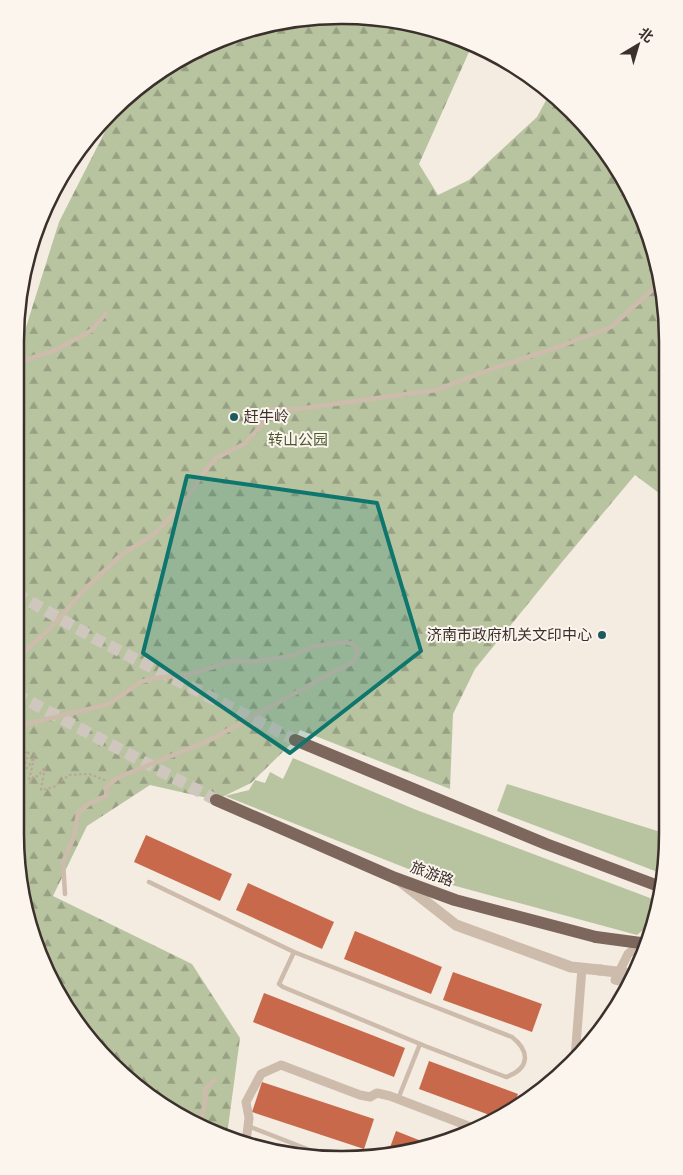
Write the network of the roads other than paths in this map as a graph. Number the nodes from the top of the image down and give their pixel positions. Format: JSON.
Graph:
{"nodes":[{"id":1,"x":655,"y":288,"type":"edge"},
{"id":2,"x":106,"y":313,"type":"dead end"},
{"id":3,"x":24,"y":360,"type":"edge"},
{"id":4,"x":24,"y":651,"type":"edge"},
{"id":5,"x":24,"y":725,"type":"edge"},
{"id":6,"x":295,"y":740,"type":"tunnel mouth"},
{"id":7,"x":216,"y":800,"type":"tunnel mouth"},
{"id":8,"x":395,"y":878,"type":"junction"},
{"id":9,"x":149,"y":882,"type":"dead end"},
{"id":10,"x":655,"y":885,"type":"edge"},
{"id":11,"x":65,"y":894,"type":"dead end"},
{"id":12,"x":639,"y":943,"type":"edge"},
{"id":13,"x":639,"y":945,"type":"edge"},
{"id":14,"x":294,"y":952,"type":"junction"},
{"id":15,"x":582,"y":968,"type":"junction"},
{"id":16,"x":626,"y":973,"type":"edge"},
{"id":17,"x":622,"y":982,"type":"edge"},
{"id":18,"x":420,"y":1044,"type":"junction"},
{"id":19,"x":576,"y":1047,"type":"edge"},
{"id":20,"x":215,"y":1080,"type":"dead end"},
{"id":21,"x":398,"y":1099,"type":"junction"},
{"id":22,"x":202,"y":1118,"type":"edge"},
{"id":23,"x":466,"y":1125,"type":"edge"},
{"id":24,"x":248,"y":1126,"type":"junction"},
{"id":25,"x":246,"y":1136,"type":"edge"},
{"id":26,"x":309,"y":1150,"type":"edge"}],
"edges":[{"from":1,"to":4,"type":"lane"},
{"from":2,"to":3,"type":"lane"},
{"from":5,"to":11,"type":"lane"},
{"from":6,"to":10,"type":"main road"},
{"from":7,"to":8,"type":"main road","name":"旅游路"},
{"from":8,"to":12,"type":"main road","name":"旅游路","bridge":true},
{"from":8,"to":15,"type":"street"},
{"from":9,"to":14,"type":"lane"},
{"from":13,"to":17,"type":"street"},
{"from":14,"to":18,"type":"lane"},
{"from":14,"to":18,"type":"lane"},
{"from":15,"to":16,"type":"street","bridge":true},
{"from":15,"to":19,"type":"street"},
{"from":18,"to":21,"type":"lane"},
{"from":20,"to":22,"type":"lane"},
{"from":21,"to":23,"type":"street"},
{"from":21,"to":24,"type":"street"},
{"from":24,"to":25,"type":"street"},
{"from":24,"to":26,"type":"lane"}]}
